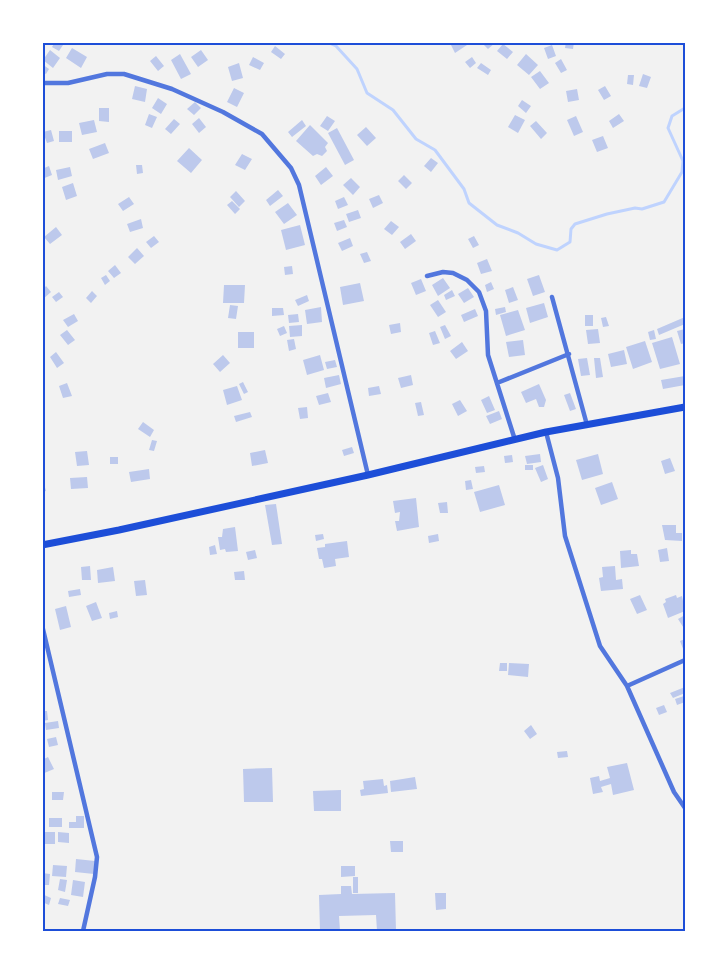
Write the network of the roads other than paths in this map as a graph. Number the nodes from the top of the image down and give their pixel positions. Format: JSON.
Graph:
{"nodes":[{"id":1,"x":42,"y":83,"type":"edge"},
{"id":2,"x":427,"y":276,"type":"dead end"},
{"id":3,"x":552,"y":297,"type":"dead end"},
{"id":4,"x":569,"y":354,"type":"junction"},
{"id":5,"x":497,"y":383,"type":"junction"},
{"id":6,"x":685,"y":407,"type":"edge"},
{"id":7,"x":587,"y":425,"type":"junction"},
{"id":8,"x":546,"y":432,"type":"junction"},
{"id":9,"x":515,"y":440,"type":"junction"},
{"id":10,"x":368,"y":475,"type":"junction"},
{"id":11,"x":42,"y":545,"type":"edge"},
{"id":12,"x":42,"y":625,"type":"edge"},
{"id":13,"x":685,"y":660,"type":"edge"},
{"id":14,"x":627,"y":686,"type":"junction"},
{"id":15,"x":685,"y":808,"type":"edge"},
{"id":16,"x":83,"y":931,"type":"edge"}],
"edges":[{"from":1,"to":10,"type":"street"},
{"from":2,"to":5,"type":"street"},
{"from":3,"to":4,"type":"street"},
{"from":4,"to":5,"type":"street"},
{"from":4,"to":7,"type":"street"},
{"from":5,"to":9,"type":"street"},
{"from":6,"to":7,"type":"main road"},
{"from":7,"to":8,"type":"main road"},
{"from":8,"to":9,"type":"main road"},
{"from":8,"to":14,"type":"street"},
{"from":9,"to":10,"type":"main road"},
{"from":10,"to":11,"type":"main road"},
{"from":12,"to":16,"type":"street"},
{"from":13,"to":14,"type":"street"},
{"from":14,"to":15,"type":"street"}]}
